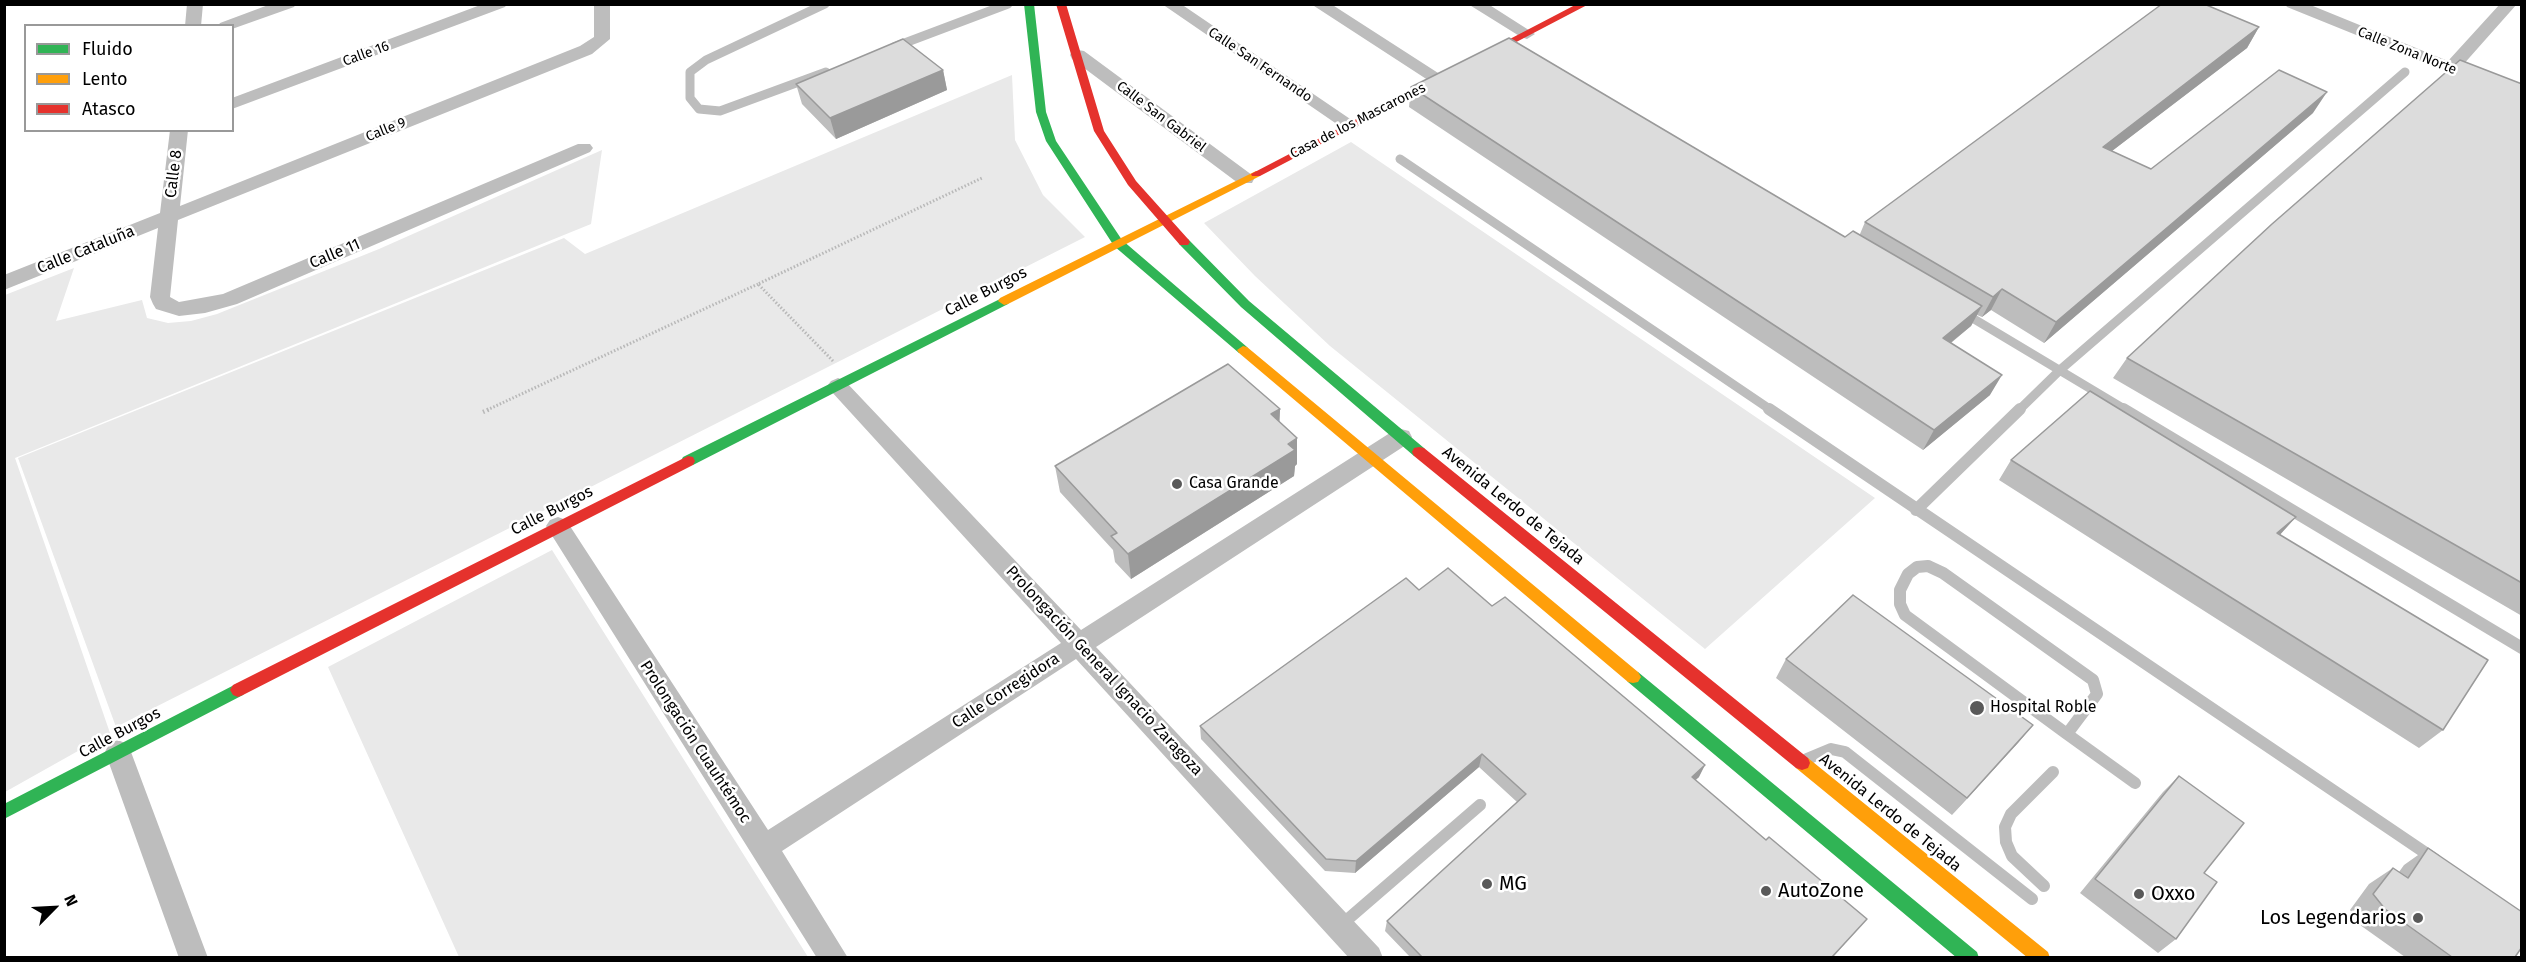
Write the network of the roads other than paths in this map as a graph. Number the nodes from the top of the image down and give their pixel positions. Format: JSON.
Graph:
{"nodes":[{"id":1,"x":195,"y":4,"type":"edge"},
{"id":2,"x":288,"y":4,"type":"edge"},
{"id":3,"x":499,"y":4,"type":"edge"},
{"id":4,"x":602,"y":4,"type":"edge"},
{"id":5,"x":825,"y":4,"type":"edge"},
{"id":6,"x":1008,"y":4,"type":"edge"},
{"id":7,"x":1029,"y":4,"type":"edge"},
{"id":8,"x":1061,"y":4,"type":"edge"},
{"id":9,"x":1170,"y":4,"type":"edge"},
{"id":10,"x":1319,"y":4,"type":"edge"},
{"id":11,"x":1476,"y":4,"type":"edge"},
{"id":12,"x":1585,"y":4,"type":"edge"},
{"id":13,"x":2293,"y":5,"type":"edge"},
{"id":14,"x":2512,"y":9,"type":"edge"},
{"id":15,"x":193,"y":24,"type":"edge"},
{"id":16,"x":232,"y":24,"type":"edge"},
{"id":17,"x":1527,"y":34,"type":"junction"},
{"id":18,"x":886,"y":50,"type":"edge"},
{"id":19,"x":1078,"y":55,"type":"junction"},
{"id":20,"x":2451,"y":68,"type":"junction"},
{"id":21,"x":831,"y":70,"type":"edge"},
{"id":22,"x":2404,"y":72,"type":"dead end"},
{"id":23,"x":1440,"y":80,"type":"junction"},
{"id":24,"x":2522,"y":97,"type":"edge"},
{"id":25,"x":234,"y":103,"type":"edge"},
{"id":26,"x":1350,"y":125,"type":"junction"},
{"id":27,"x":179,"y":132,"type":"edge"},
{"id":28,"x":584,"y":148,"type":"dead end"},
{"id":29,"x":1400,"y":159,"type":"dead end"},
{"id":30,"x":1245,"y":179,"type":"junction"},
{"id":31,"x":168,"y":217,"type":"junction"},
{"id":32,"x":1164,"y":221,"type":"junction"},
{"id":33,"x":1118,"y":243,"type":"junction"},
{"id":34,"x":4,"y":283,"type":"edge"},
{"id":35,"x":1958,"y":309,"type":"edge"},
{"id":36,"x":2060,"y":370,"type":"junction"},
{"id":37,"x":844,"y":382,"type":"junction"},
{"id":38,"x":1401,"y":437,"type":"junction"},
{"id":39,"x":1370,"y":458,"type":"junction"},
{"id":40,"x":1916,"y":510,"type":"junction"},
{"id":41,"x":558,"y":526,"type":"junction"},
{"id":42,"x":1079,"y":644,"type":"junction"},
{"id":43,"x":2522,"y":648,"type":"edge"},
{"id":44,"x":2067,"y":734,"type":"junction"},
{"id":45,"x":118,"y":752,"type":"junction"},
{"id":46,"x":1801,"y":761,"type":"junction"},
{"id":47,"x":2053,"y":772,"type":"dead end"},
{"id":48,"x":2135,"y":783,"type":"dead end"},
{"id":49,"x":1480,"y":805,"type":"dead end"},
{"id":50,"x":4,"y":812,"type":"edge"},
{"id":51,"x":763,"y":848,"type":"junction"},
{"id":52,"x":2444,"y":865,"type":"edge"},
{"id":53,"x":2044,"y":886,"type":"dead end"},
{"id":54,"x":2032,"y":899,"type":"dead end"},
{"id":55,"x":1340,"y":926,"type":"junction"},
{"id":56,"x":194,"y":957,"type":"edge"},
{"id":57,"x":834,"y":957,"type":"edge"},
{"id":58,"x":1369,"y":957,"type":"edge"},
{"id":59,"x":1971,"y":957,"type":"edge"},
{"id":60,"x":2042,"y":957,"type":"edge"}],
"edges":[{"from":1,"to":15,"type":"street"},
{"from":2,"to":16,"type":"street"},
{"from":3,"to":25,"type":"street","name":"Calle 16"},
{"from":4,"to":31,"type":"street","name":"Calle 9"},
{"from":5,"to":21,"type":"lane"},
{"from":6,"to":18,"type":"lane"},
{"from":7,"to":33,"type":"street"},
{"from":8,"to":19,"type":"street","name":"Avenida Lerdo de Tejada"},
{"from":9,"to":26,"type":"street","name":"Calle San Fernando"},
{"from":10,"to":23,"type":"street"},
{"from":11,"to":17,"type":"street"},
{"from":12,"to":17,"type":"street","name":"Casa de los Mascarones"},
{"from":13,"to":20,"type":"street","name":"Calle Zona Norte"},
{"from":14,"to":20,"type":"street"},
{"from":17,"to":23,"type":"street","name":"Casa de los Mascarones"},
{"from":19,"to":30,"type":"street","name":"Calle San Gabriel"},
{"from":19,"to":32,"type":"street","name":"Avenida Lerdo de Tejada"},
{"from":20,"to":24,"type":"street","name":"Calle Zona Norte"},
{"from":22,"to":36,"type":"lane"},
{"from":23,"to":26,"type":"street","name":"Casa de los Mascarones"},
{"from":26,"to":30,"type":"street","name":"Casa de los Mascarones"},
{"from":27,"to":31,"type":"street","name":"Calle 8"},
{"from":28,"to":31,"type":"street","name":"Calle 11"},
{"from":29,"to":40,"type":"lane"},
{"from":30,"to":32,"type":"street","name":"Casa de los Mascarones"},
{"from":31,"to":34,"type":"street","name":"Calle Cataluña"},
{"from":32,"to":33,"type":"street","name":"Calle Burgos"},
{"from":32,"to":38,"type":"street","name":"Avenida Lerdo de Tejada"},
{"from":33,"to":37,"type":"street","name":"Calle Burgos"},
{"from":33,"to":39,"type":"street"},
{"from":35,"to":36,"type":"lane"},
{"from":36,"to":40,"type":"lane"},
{"from":36,"to":43,"type":"lane"},
{"from":37,"to":41,"type":"street","name":"Calle Burgos"},
{"from":37,"to":42,"type":"street","name":"Prolongación General Ignacio Zaragoza"},
{"from":38,"to":39,"type":"street","name":"Calle Corregidora"},
{"from":38,"to":46,"type":"street","name":"Avenida Lerdo de Tejada"},
{"from":39,"to":42,"type":"street","name":"Calle Corregidora"},
{"from":39,"to":59,"type":"street"},
{"from":40,"to":52,"type":"lane"},
{"from":41,"to":45,"type":"street","name":"Calle Burgos"},
{"from":41,"to":51,"type":"street","name":"Prolongación Cuauhtémoc"},
{"from":42,"to":51,"type":"street","name":"Calle Corregidora"},
{"from":42,"to":55,"type":"street","name":"Prolongación General Ignacio Zaragoza"},
{"from":44,"to":44,"type":"lane"},
{"from":44,"to":48,"type":"lane"},
{"from":45,"to":50,"type":"street","name":"Calle Burgos"},
{"from":45,"to":56,"type":"street"},
{"from":46,"to":54,"type":"lane"},
{"from":46,"to":60,"type":"street","name":"Avenida Lerdo de Tejada"},
{"from":47,"to":53,"type":"lane"},
{"from":49,"to":55,"type":"lane"},
{"from":51,"to":57,"type":"street","name":"Prolongación Cuauhtémoc"},
{"from":55,"to":58,"type":"street","name":"Prolongación General Ignacio Zaragoza"}]}
